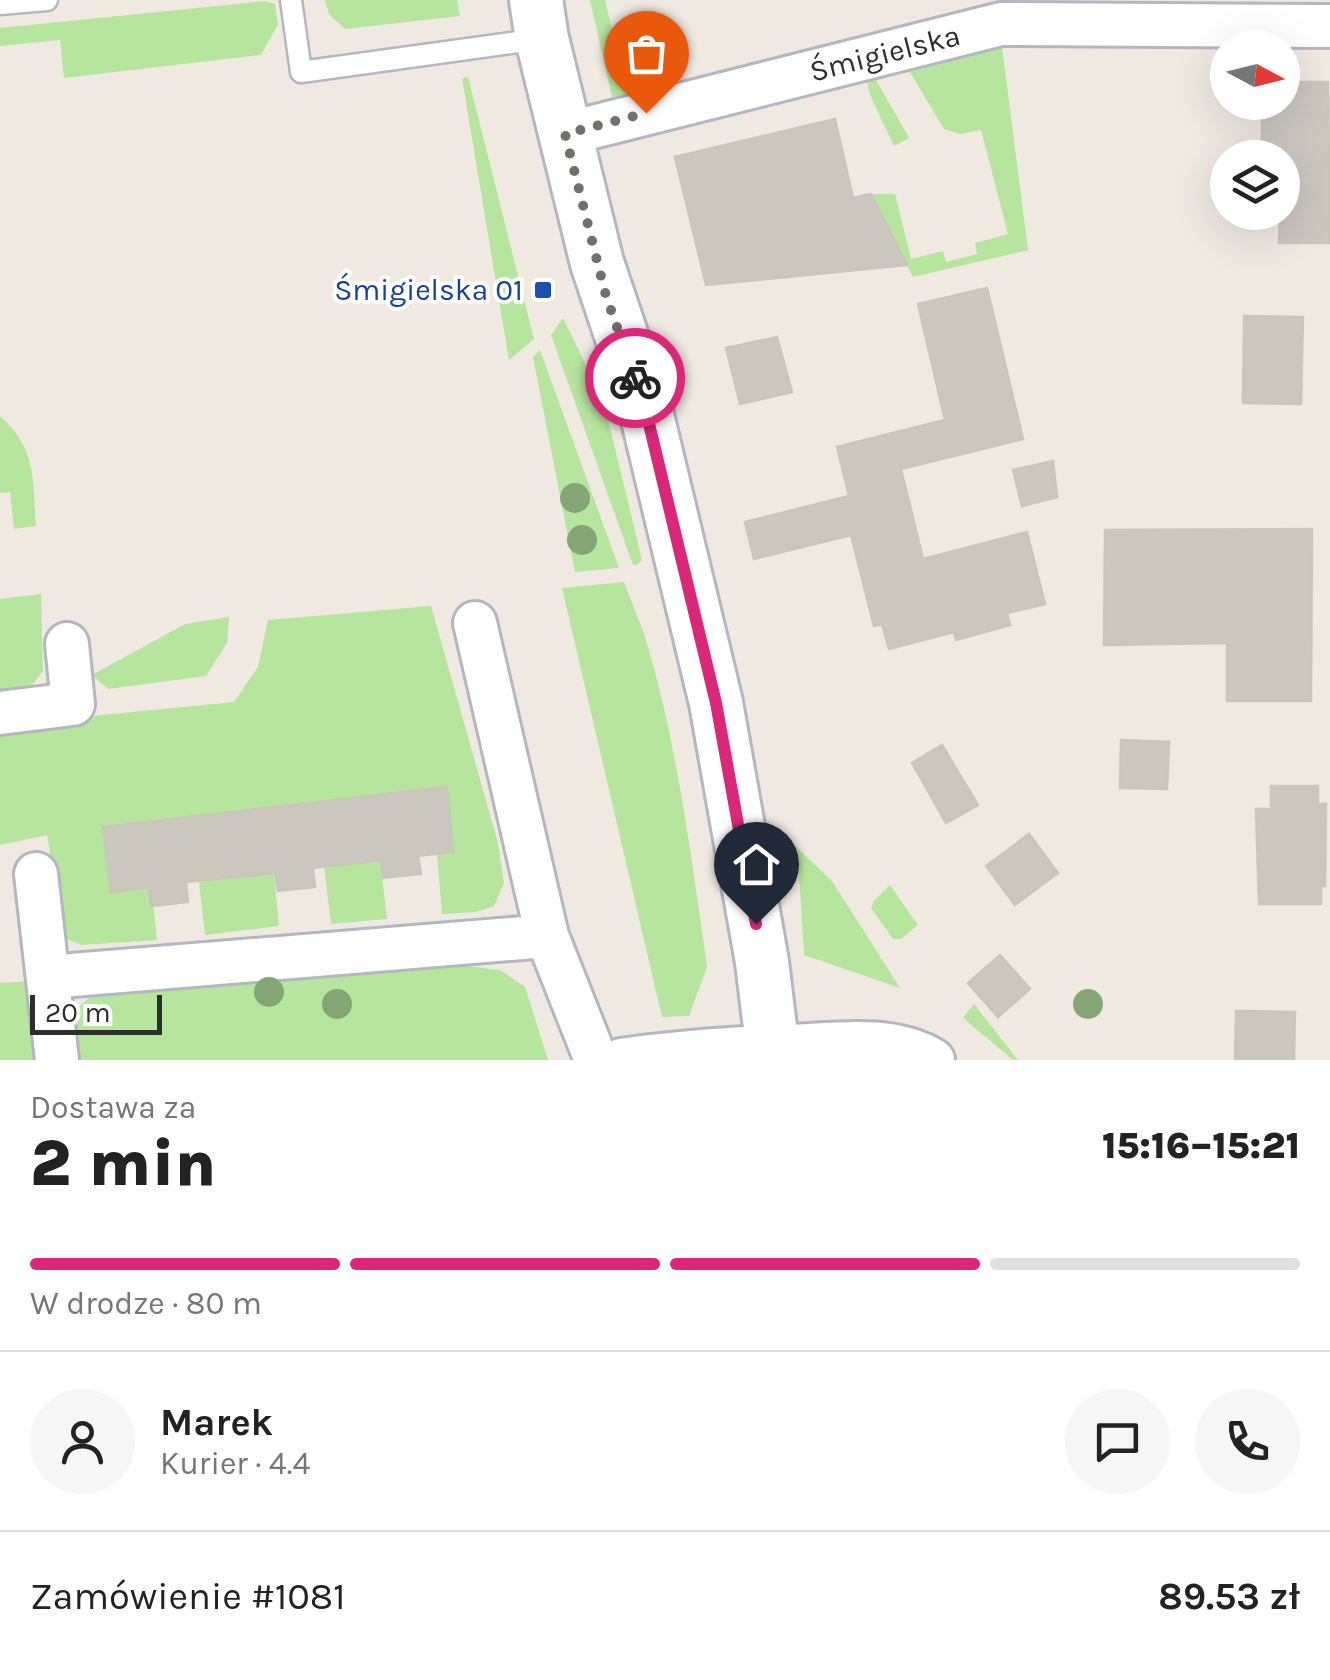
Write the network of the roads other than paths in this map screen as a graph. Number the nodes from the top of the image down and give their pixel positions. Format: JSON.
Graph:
{"nodes":[{"id":1,"x":47,"y":0,"type":"edge"},
{"id":2,"x":290,"y":0,"type":"edge"},
{"id":3,"x":0,"y":4,"type":"edge"},
{"id":4,"x":539,"y":20,"type":"edge"},
{"id":5,"x":1330,"y":26,"type":"edge"},
{"id":6,"x":565,"y":134,"type":"junction"},
{"id":7,"x":475,"y":623,"type":"dead end"},
{"id":8,"x":67,"y":644,"type":"dead end"},
{"id":9,"x":0,"y":714,"type":"edge"},
{"id":10,"x":36,"y":874,"type":"dead end"},
{"id":11,"x":547,"y":936,"type":"junction"},
{"id":12,"x":48,"y":978,"type":"junction"},
{"id":13,"x":773,"y":1053,"type":"edge"},
{"id":14,"x":57,"y":1060,"type":"edge"},
{"id":15,"x":596,"y":1060,"type":"edge"},
{"id":16,"x":621,"y":1060,"type":"edge"},
{"id":17,"x":933,"y":1060,"type":"edge"}],
"edges":[{"from":1,"to":3,"type":"lane"},
{"from":2,"to":4,"type":"lane"},
{"from":4,"to":6,"type":"street"},
{"from":5,"to":6,"type":"street","name":"Śmigielska"},
{"from":6,"to":13,"type":"street"},
{"from":7,"to":11,"type":"street"},
{"from":8,"to":9,"type":"street"},
{"from":10,"to":12,"type":"street"},
{"from":11,"to":12,"type":"street"},
{"from":11,"to":15,"type":"street"},
{"from":12,"to":14,"type":"street"},
{"from":13,"to":16,"type":"street"},
{"from":13,"to":17,"type":"street"}]}
